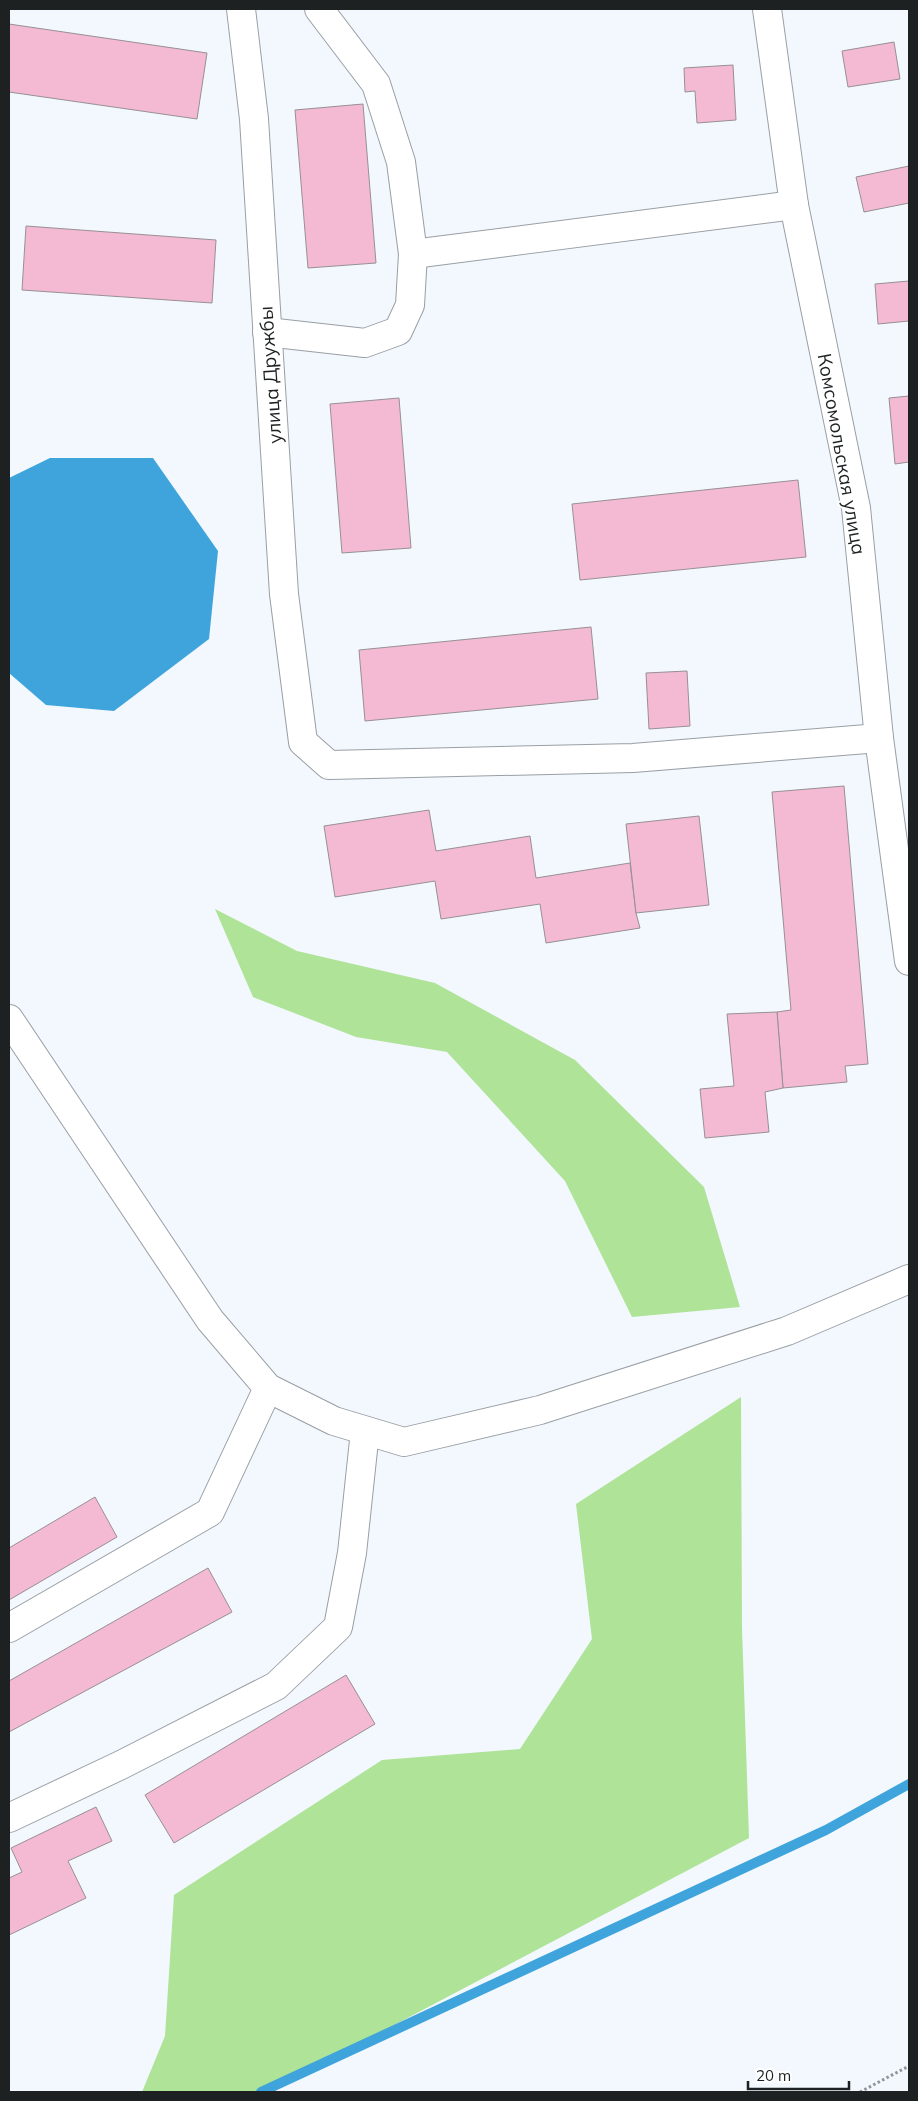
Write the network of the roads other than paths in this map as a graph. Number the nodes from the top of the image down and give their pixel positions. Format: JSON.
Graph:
{"nodes":[{"id":1,"x":241,"y":9,"type":"edge"},
{"id":2,"x":319,"y":9,"type":"edge"},
{"id":3,"x":767,"y":9,"type":"edge"},
{"id":4,"x":794,"y":205,"type":"junction"},
{"id":5,"x":413,"y":254,"type":"junction"},
{"id":6,"x":267,"y":332,"type":"junction"},
{"id":7,"x":879,"y":738,"type":"junction"},
{"id":8,"x":902,"y":855,"type":"edge"},
{"id":9,"x":909,"y":961,"type":"edge"},
{"id":10,"x":9,"y":1019,"type":"edge"},
{"id":11,"x":909,"y":1279,"type":"edge"},
{"id":12,"x":268,"y":1388,"type":"junction"},
{"id":13,"x":365,"y":1431,"type":"junction"},
{"id":14,"x":9,"y":1628,"type":"edge"},
{"id":15,"x":9,"y":1818,"type":"edge"}],
"edges":[{"from":1,"to":6,"type":"street","name":"улица Дружбы"},
{"from":2,"to":5,"type":"street"},
{"from":3,"to":4,"type":"street","name":"Комсомольская улица"},
{"from":4,"to":5,"type":"street"},
{"from":4,"to":7,"type":"street","name":"Комсомольская улица"},
{"from":5,"to":6,"type":"street"},
{"from":6,"to":7,"type":"street","name":"улица Дружбы"},
{"from":7,"to":8,"type":"street","name":"Комсомольская улица"},
{"from":8,"to":9,"type":"street","name":"Комсомольская улица"},
{"from":10,"to":12,"type":"street"},
{"from":11,"to":13,"type":"street"},
{"from":12,"to":13,"type":"street"},
{"from":12,"to":14,"type":"street"},
{"from":13,"to":15,"type":"street"}]}
